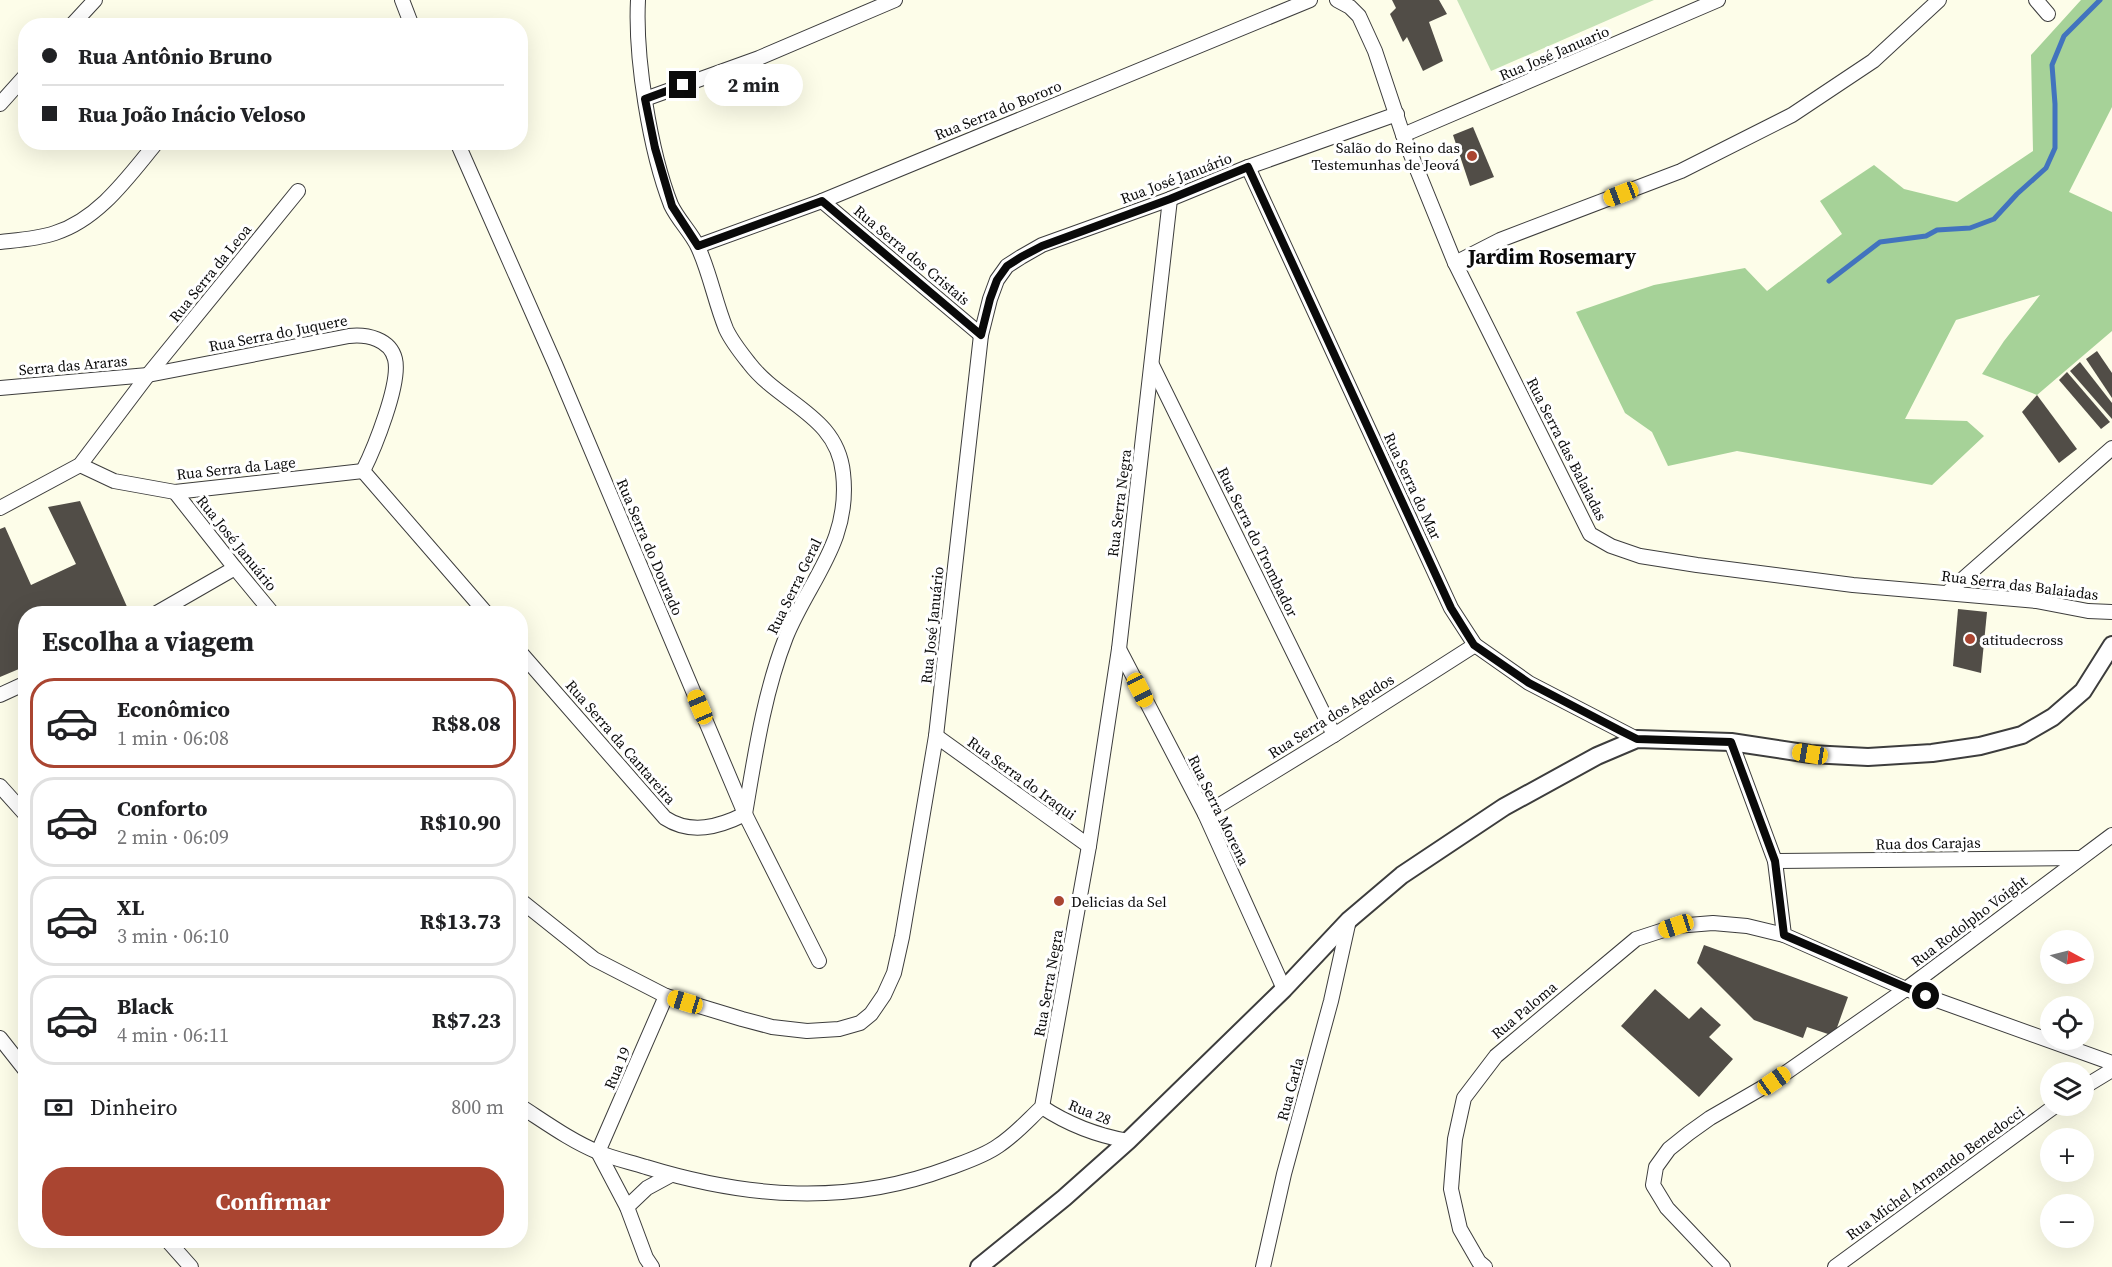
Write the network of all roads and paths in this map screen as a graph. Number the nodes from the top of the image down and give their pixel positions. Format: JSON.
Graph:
{"nodes":[{"id":1,"x":95,"y":0,"type":"edge"},
{"id":2,"x":402,"y":0,"type":"edge"},
{"id":3,"x":638,"y":0,"type":"edge"},
{"id":4,"x":895,"y":0,"type":"edge"},
{"id":5,"x":1310,"y":0,"type":"edge"},
{"id":6,"x":1337,"y":0,"type":"edge"},
{"id":7,"x":1718,"y":0,"type":"edge"},
{"id":8,"x":1939,"y":0,"type":"edge"},
{"id":9,"x":2036,"y":0,"type":"edge"},
{"id":10,"x":2048,"y":14,"type":"dead end"},
{"id":11,"x":78,"y":18,"type":"edge"},
{"id":12,"x":409,"y":18,"type":"edge"},
{"id":13,"x":18,"y":84,"type":"edge"},
{"id":14,"x":645,"y":99,"type":"junction"},
{"id":15,"x":0,"y":104,"type":"edge"},
{"id":16,"x":1396,"y":114,"type":"junction"},
{"id":17,"x":1403,"y":135,"type":"junction"},
{"id":18,"x":150,"y":150,"type":"edge"},
{"id":19,"x":461,"y":150,"type":"edge"},
{"id":20,"x":1248,"y":167,"type":"junction"},
{"id":21,"x":298,"y":191,"type":"dead end"},
{"id":22,"x":1170,"y":199,"type":"junction"},
{"id":23,"x":822,"y":201,"type":"junction"},
{"id":24,"x":0,"y":242,"type":"edge"},
{"id":25,"x":698,"y":246,"type":"junction"},
{"id":26,"x":1455,"y":263,"type":"junction"},
{"id":27,"x":981,"y":335,"type":"junction"},
{"id":28,"x":1152,"y":364,"type":"junction"},
{"id":29,"x":148,"y":375,"type":"junction"},
{"id":30,"x":0,"y":388,"type":"edge"},
{"id":31,"x":2112,"y":448,"type":"edge"},
{"id":32,"x":80,"y":465,"type":"junction"},
{"id":33,"x":363,"y":471,"type":"junction"},
{"id":34,"x":175,"y":492,"type":"junction"},
{"id":35,"x":0,"y":508,"type":"edge"},
{"id":36,"x":235,"y":568,"type":"junction"},
{"id":37,"x":1947,"y":593,"type":"junction"},
{"id":38,"x":169,"y":606,"type":"edge"},
{"id":39,"x":266,"y":606,"type":"edge"},
{"id":40,"x":480,"y":606,"type":"edge"},
{"id":41,"x":2112,"y":612,"type":"edge"},
{"id":42,"x":1474,"y":645,"type":"junction"},
{"id":43,"x":2112,"y":645,"type":"edge"},
{"id":44,"x":1119,"y":649,"type":"junction"},
{"id":45,"x":528,"y":661,"type":"edge"},
{"id":46,"x":18,"y":687,"type":"edge"},
{"id":47,"x":0,"y":695,"type":"edge"},
{"id":48,"x":1334,"y":735,"type":"junction"},
{"id":49,"x":936,"y":736,"type":"junction"},
{"id":50,"x":1637,"y":739,"type":"junction"},
{"id":51,"x":1731,"y":742,"type":"junction"},
{"id":52,"x":0,"y":786,"type":"edge"},
{"id":53,"x":18,"y":806,"type":"edge"},
{"id":54,"x":745,"y":814,"type":"junction"},
{"id":55,"x":1205,"y":814,"type":"junction"},
{"id":56,"x":2112,"y":835,"type":"edge"},
{"id":57,"x":1089,"y":846,"type":"junction"},
{"id":58,"x":2080,"y":858,"type":"junction"},
{"id":59,"x":1775,"y":861,"type":"junction"},
{"id":60,"x":528,"y":907,"type":"edge"},
{"id":61,"x":1349,"y":920,"type":"junction"},
{"id":62,"x":1784,"y":935,"type":"junction"},
{"id":63,"x":819,"y":961,"type":"dead end"},
{"id":64,"x":1284,"y":989,"type":"junction"},
{"id":65,"x":1906,"y":989,"type":"junction"},
{"id":66,"x":666,"y":996,"type":"junction"},
{"id":67,"x":0,"y":1038,"type":"edge"},
{"id":68,"x":18,"y":1061,"type":"edge"},
{"id":69,"x":2112,"y":1063,"type":"edge"},
{"id":70,"x":2112,"y":1071,"type":"edge"},
{"id":71,"x":2094,"y":1081,"type":"edge"},
{"id":72,"x":1042,"y":1107,"type":"junction"},
{"id":73,"x":528,"y":1111,"type":"edge"},
{"id":74,"x":2041,"y":1116,"type":"edge"},
{"id":75,"x":1128,"y":1141,"type":"junction"},
{"id":76,"x":598,"y":1152,"type":"junction"},
{"id":77,"x":671,"y":1175,"type":"junction"},
{"id":78,"x":627,"y":1207,"type":"junction"},
{"id":79,"x":174,"y":1248,"type":"edge"},
{"id":80,"x":191,"y":1267,"type":"edge"},
{"id":81,"x":652,"y":1267,"type":"edge"},
{"id":82,"x":979,"y":1267,"type":"edge"},
{"id":83,"x":1263,"y":1267,"type":"edge"},
{"id":84,"x":1485,"y":1267,"type":"edge"},
{"id":85,"x":1723,"y":1267,"type":"edge"},
{"id":86,"x":1835,"y":1267,"type":"edge"}],
"edges":[{"from":1,"to":11,"type":"street"},
{"from":2,"to":12,"type":"street"},
{"from":3,"to":14,"type":"street","name":"Rua Serra Geral"},
{"from":4,"to":14,"type":"street"},
{"from":5,"to":23,"type":"street","name":"Rua Serra do Bororo"},
{"from":6,"to":16,"type":"street","name":"Rua Serra das Balaiadas"},
{"from":7,"to":17,"type":"street","name":"Rua José Januario"},
{"from":8,"to":26,"type":"street"},
{"from":9,"to":10,"type":"street"},
{"from":13,"to":15,"type":"street"},
{"from":14,"to":25,"type":"street","name":"Rua Serra Geral"},
{"from":16,"to":17,"type":"street","name":"Rua Serra das Balaiadas"},
{"from":16,"to":20,"type":"street","name":"Rua José Januário"},
{"from":17,"to":26,"type":"street","name":"Rua Serra das Balaiadas"},
{"from":18,"to":24,"type":"street"},
{"from":19,"to":54,"type":"street","name":"Rua Serra do Dourado"},
{"from":20,"to":22,"type":"street","name":"Rua José Januário"},
{"from":20,"to":42,"type":"street","name":"Rua Serra do Mar"},
{"from":21,"to":29,"type":"street","name":"Rua Serra da Leoa"},
{"from":22,"to":27,"type":"street","name":"Rua José Januário"},
{"from":22,"to":28,"type":"street","name":"Rua Serra Negra"},
{"from":23,"to":25,"type":"street","name":"Rua Serra do Bororo"},
{"from":23,"to":27,"type":"street","name":"Rua Serra dos Cristais"},
{"from":25,"to":54,"type":"street","name":"Rua Serra Geral"},
{"from":26,"to":37,"type":"street","name":"Rua Serra das Balaiadas"},
{"from":27,"to":49,"type":"street","name":"Rua José Januário"},
{"from":28,"to":44,"type":"street","name":"Rua Serra Negra"},
{"from":28,"to":48,"type":"street","name":"Rua Serra do Trombador"},
{"from":29,"to":30,"type":"street","name":"Serra das Araras"},
{"from":29,"to":32,"type":"street","name":"Rua Serra da Leoa"},
{"from":29,"to":33,"type":"street","name":"Rua Serra do Juquere"},
{"from":31,"to":37,"type":"street"},
{"from":32,"to":34,"type":"street","name":"Rua Serra da Lage"},
{"from":32,"to":35,"type":"street"},
{"from":33,"to":34,"type":"street","name":"Rua Serra da Lage"},
{"from":33,"to":40,"type":"street"},
{"from":34,"to":36,"type":"street","name":"Rua José Januário"},
{"from":36,"to":38,"type":"street"},
{"from":36,"to":39,"type":"street","name":"Rua José Januário"},
{"from":37,"to":41,"type":"street","name":"Rua Serra das Balaiadas"},
{"from":42,"to":48,"type":"street","name":"Rua Serra dos Agudos"},
{"from":42,"to":50,"type":"street","name":"Rua Serra do Mar"},
{"from":43,"to":51,"type":"street"},
{"from":44,"to":55,"type":"street","name":"Rua Serra Morena"},
{"from":44,"to":57,"type":"street","name":"Rua Serra Negra"},
{"from":45,"to":54,"type":"street","name":"Rua Serra da Cantareira"},
{"from":46,"to":47,"type":"street"},
{"from":48,"to":55,"type":"street","name":"Rua Serra dos Agudos"},
{"from":49,"to":57,"type":"street","name":"Rua Serra do Iraqui"},
{"from":49,"to":66,"type":"street","name":"Rua José Januário"},
{"from":50,"to":51,"type":"street"},
{"from":50,"to":61,"type":"street"},
{"from":51,"to":59,"type":"street"},
{"from":52,"to":53,"type":"street"},
{"from":54,"to":63,"type":"street","name":"Rua Serra do Dourado"},
{"from":55,"to":64,"type":"street","name":"Rua Serra Morena"},
{"from":56,"to":58,"type":"street","name":"Rua Rodolpho Voight"},
{"from":57,"to":72,"type":"street","name":"Rua Serra Negra"},
{"from":58,"to":59,"type":"street","name":"Rua dos Carajas"},
{"from":58,"to":65,"type":"street","name":"Rua Rodolpho Voight"},
{"from":59,"to":62,"type":"street"},
{"from":60,"to":66,"type":"street","name":"Rua José Januário"},
{"from":61,"to":64,"type":"street"},
{"from":61,"to":83,"type":"street","name":"Rua Carla"},
{"from":62,"to":65,"type":"street","name":"Rua Paloma"},
{"from":62,"to":84,"type":"street","name":"Rua Paloma"},
{"from":64,"to":75,"type":"street"},
{"from":65,"to":69,"type":"street","name":"Rua Paloma"},
{"from":65,"to":85,"type":"street","name":"Rua Rodolpho Voight"},
{"from":66,"to":76,"type":"street","name":"Rua 19"},
{"from":67,"to":68,"type":"street"},
{"from":70,"to":71,"type":"street"},
{"from":72,"to":75,"type":"street","name":"Rua 28"},
{"from":72,"to":77,"type":"street"},
{"from":73,"to":76,"type":"street"},
{"from":74,"to":86,"type":"street","name":"Rua Michel Armando Benedocci"},
{"from":75,"to":82,"type":"street"},
{"from":76,"to":77,"type":"street"},
{"from":76,"to":78,"type":"street"},
{"from":77,"to":78,"type":"street"},
{"from":78,"to":81,"type":"street"},
{"from":79,"to":80,"type":"street"}]}
